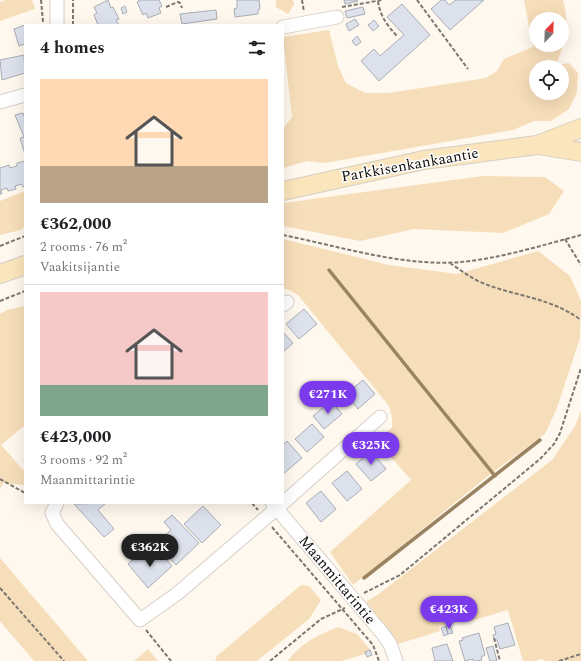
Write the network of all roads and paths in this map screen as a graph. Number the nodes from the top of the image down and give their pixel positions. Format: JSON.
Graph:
{"nodes":[{"id":1,"x":41,"y":0,"type":"edge"},
{"id":2,"x":57,"y":0,"type":"edge"},
{"id":3,"x":73,"y":0,"type":"edge"},
{"id":4,"x":377,"y":0,"type":"edge"},
{"id":5,"x":382,"y":0,"type":"edge"},
{"id":6,"x":417,"y":0,"type":"edge"},
{"id":7,"x":166,"y":7,"type":"dead end"},
{"id":8,"x":182,"y":8,"type":"dead end"},
{"id":9,"x":336,"y":12,"type":"joint"},
{"id":10,"x":44,"y":24,"type":"edge"},
{"id":11,"x":57,"y":24,"type":"edge"},
{"id":12,"x":73,"y":24,"type":"edge"},
{"id":13,"x":284,"y":27,"type":"edge"},
{"id":14,"x":397,"y":36,"type":"dead end"},
{"id":15,"x":468,"y":69,"type":"dead end"},
{"id":16,"x":24,"y":95,"type":"edge"},
{"id":17,"x":0,"y":102,"type":"edge"},
{"id":18,"x":581,"y":128,"type":"edge"},
{"id":19,"x":537,"y":144,"type":"junction"},
{"id":20,"x":581,"y":152,"type":"edge"},
{"id":21,"x":284,"y":190,"type":"edge"},
{"id":22,"x":284,"y":235,"type":"edge"},
{"id":23,"x":581,"y":235,"type":"edge"},
{"id":24,"x":24,"y":236,"type":"edge"},
{"id":25,"x":565,"y":239,"type":"junction"},
{"id":26,"x":0,"y":246,"type":"edge"},
{"id":27,"x":449,"y":262,"type":"junction"},
{"id":28,"x":24,"y":265,"type":"edge"},
{"id":29,"x":581,"y":265,"type":"edge"},
{"id":30,"x":0,"y":274,"type":"edge"},
{"id":31,"x":24,"y":291,"type":"edge"},
{"id":32,"x":0,"y":301,"type":"edge"},
{"id":33,"x":581,"y":320,"type":"edge"},
{"id":34,"x":581,"y":368,"type":"edge"},
{"id":35,"x":580,"y":374,"type":"edge"},
{"id":36,"x":380,"y":417,"type":"dead end"},
{"id":37,"x":0,"y":480,"type":"edge"},
{"id":38,"x":24,"y":492,"type":"edge"},
{"id":39,"x":284,"y":499,"type":"edge"},
{"id":40,"x":56,"y":504,"type":"edge"},
{"id":41,"x":253,"y":504,"type":"edge"},
{"id":42,"x":278,"y":504,"type":"edge"},
{"id":43,"x":265,"y":519,"type":"junction"},
{"id":44,"x":0,"y":588,"type":"edge"},
{"id":45,"x":355,"y":600,"type":"junction"},
{"id":46,"x":344,"y":610,"type":"junction"},
{"id":47,"x":140,"y":620,"type":"junction"},
{"id":48,"x":494,"y":638,"type":"dead end"},
{"id":49,"x":581,"y":654,"type":"edge"},
{"id":50,"x":64,"y":661,"type":"edge"},
{"id":51,"x":171,"y":661,"type":"edge"},
{"id":52,"x":270,"y":661,"type":"edge"},
{"id":53,"x":378,"y":661,"type":"edge"},
{"id":54,"x":396,"y":661,"type":"edge"},
{"id":55,"x":500,"y":661,"type":"edge"},
{"id":56,"x":558,"y":661,"type":"edge"}],
"edges":[{"from":1,"to":10,"type":"path"},
{"from":2,"to":11,"type":"street"},
{"from":3,"to":12,"type":"path"},
{"from":4,"to":5,"type":"path"},
{"from":4,"to":9,"type":"path"},
{"from":4,"to":14,"type":"path"},
{"from":6,"to":15,"type":"path"},
{"from":7,"to":8,"type":"path"},
{"from":9,"to":13,"type":"street"},
{"from":16,"to":17,"type":"street"},
{"from":18,"to":19,"type":"main road","name":"Parkkisenkankaantie"},
{"from":19,"to":20,"type":"main road","name":"Parkkisenkankaantie"},
{"from":19,"to":21,"type":"main road","name":"Parkkisenkankaantie"},
{"from":22,"to":27,"type":"path"},
{"from":23,"to":25,"type":"path"},
{"from":24,"to":26,"type":"path"},
{"from":25,"to":27,"type":"path"},
{"from":25,"to":29,"type":"path"},
{"from":27,"to":33,"type":"path"},
{"from":28,"to":30,"type":"main road"},
{"from":31,"to":32,"type":"path"},
{"from":34,"to":35,"type":"path"},
{"from":35,"to":45,"type":"path"},
{"from":36,"to":39,"type":"street"},
{"from":37,"to":38,"type":"path"},
{"from":40,"to":47,"type":"street"},
{"from":41,"to":43,"type":"path"},
{"from":42,"to":43,"type":"street"},
{"from":42,"to":45,"type":"street","name":"Maanmittarintie"},
{"from":43,"to":46,"type":"path"},
{"from":43,"to":47,"type":"street"},
{"from":44,"to":50,"type":"path"},
{"from":45,"to":46,"type":"path"},
{"from":45,"to":54,"type":"street","name":"Maanmittarintie"},
{"from":46,"to":52,"type":"path"},
{"from":46,"to":53,"type":"path"},
{"from":47,"to":51,"type":"path"},
{"from":48,"to":55,"type":"path"},
{"from":49,"to":56,"type":"path"}]}
